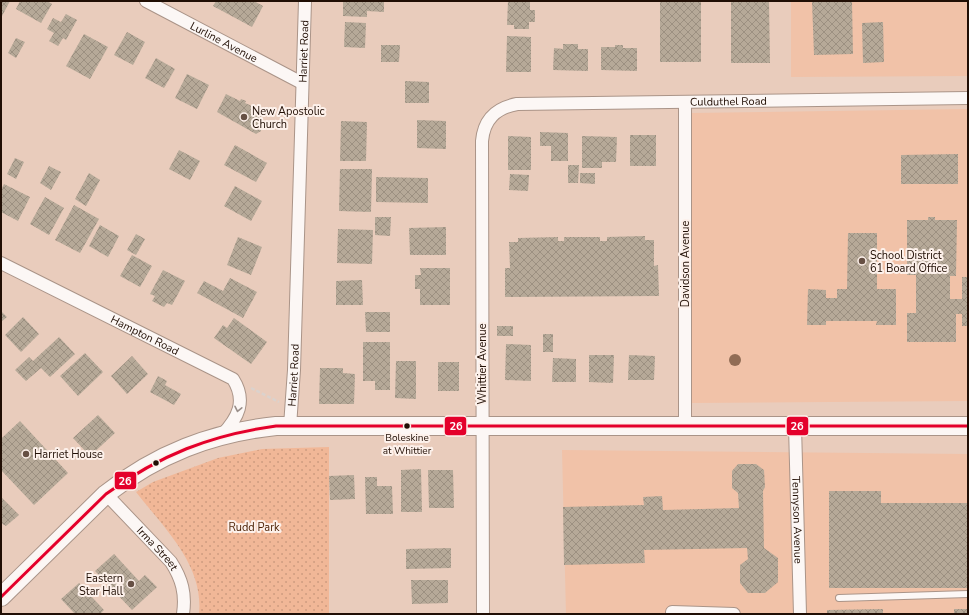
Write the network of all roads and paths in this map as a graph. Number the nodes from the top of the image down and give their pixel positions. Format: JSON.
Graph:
{"nodes":[{"id":1,"x":146,"y":1,"type":"edge"},
{"id":2,"x":305,"y":1,"type":"edge"},
{"id":3,"x":302,"y":83,"type":"junction"},
{"id":4,"x":968,"y":98,"type":"edge"},
{"id":5,"x":685,"y":102,"type":"junction"},
{"id":6,"x":491,"y":115,"type":"joint"},
{"id":7,"x":1,"y":263,"type":"edge"},
{"id":8,"x":233,"y":379,"type":"junction"},
{"id":9,"x":292,"y":403,"type":"junction"},
{"id":10,"x":482,"y":425,"type":"junction"},
{"id":11,"x":290,"y":426,"type":"junction"},
{"id":12,"x":685,"y":426,"type":"junction"},
{"id":13,"x":795,"y":426,"type":"junction"},
{"id":14,"x":968,"y":426,"type":"edge"},
{"id":15,"x":222,"y":435,"type":"junction"},
{"id":16,"x":106,"y":494,"type":"junction"},
{"id":17,"x":968,"y":594,"type":"edge"},
{"id":18,"x":1,"y":597,"type":"edge"},
{"id":19,"x":839,"y":598,"type":"dead end"},
{"id":20,"x":672,"y":612,"type":"dead end"},
{"id":21,"x":183,"y":614,"type":"edge"},
{"id":22,"x":484,"y":614,"type":"edge"},
{"id":23,"x":734,"y":614,"type":"edge"},
{"id":24,"x":800,"y":614,"type":"edge"}],
"edges":[{"from":1,"to":3,"type":"street","name":"Lurline Avenue"},
{"from":2,"to":3,"type":"street","name":"Harriet Road"},
{"from":3,"to":9,"type":"street","name":"Harriet Road"},
{"from":4,"to":5,"type":"street","name":"Culduthel Road"},
{"from":5,"to":6,"type":"street","name":"Culduthel Road"},
{"from":5,"to":12,"type":"street","name":"Davidson Avenue"},
{"from":6,"to":10,"type":"street","name":"Whittier Avenue"},
{"from":7,"to":8,"type":"street","name":"Hampton Road"},
{"from":8,"to":9,"type":"path"},
{"from":8,"to":15,"type":"street","one_way":true},
{"from":9,"to":11,"type":"street","name":"Harriet Road"},
{"from":10,"to":11,"type":"main road"},
{"from":10,"to":12,"type":"main road"},
{"from":10,"to":22,"type":"street","name":"Whittier Avenue"},
{"from":11,"to":15,"type":"main road"},
{"from":12,"to":13,"type":"main road"},
{"from":13,"to":14,"type":"main road"},
{"from":13,"to":24,"type":"street","name":"Tennyson Avenue"},
{"from":15,"to":16,"type":"main road"},
{"from":16,"to":18,"type":"main road"},
{"from":16,"to":21,"type":"street","name":"Irma Street"},
{"from":17,"to":19,"type":"lane"},
{"from":20,"to":23,"type":"street"}]}
